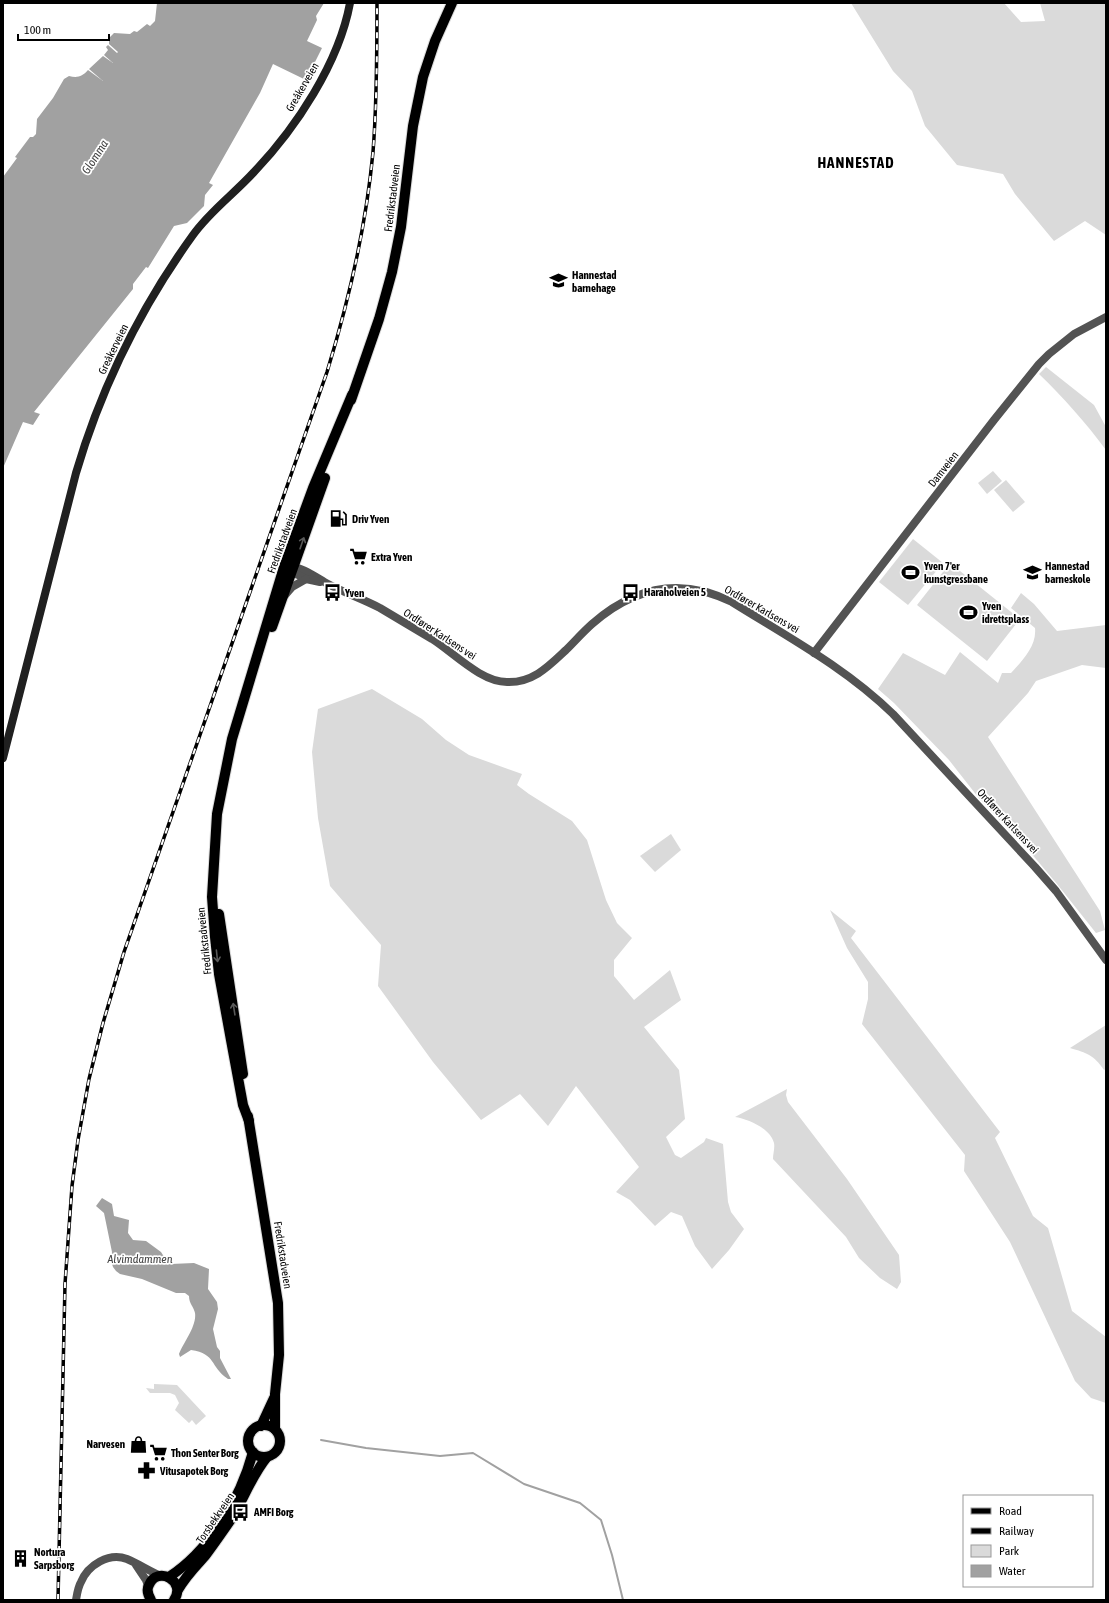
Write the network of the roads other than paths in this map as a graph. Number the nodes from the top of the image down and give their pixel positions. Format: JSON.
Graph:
{"nodes":[{"id":1,"x":350,"y":3,"type":"edge"},
{"id":2,"x":452,"y":3,"type":"edge"},
{"id":3,"x":1106,"y":317,"type":"edge"},
{"id":4,"x":290,"y":569,"type":"junction"},
{"id":5,"x":306,"y":579,"type":"junction"},
{"id":6,"x":328,"y":584,"type":"junction"},
{"id":7,"x":283,"y":598,"type":"junction"},
{"id":8,"x":814,"y":653,"type":"junction"},
{"id":9,"x":245,"y":698,"type":"junction"},
{"id":10,"x":3,"y":758,"type":"edge"},
{"id":11,"x":1106,"y":960,"type":"edge"},
{"id":12,"x":275,"y":1394,"type":"junction"},
{"id":13,"x":261,"y":1426,"type":"junction"},
{"id":14,"x":275,"y":1429,"type":"junction"},
{"id":15,"x":253,"y":1452,"type":"junction"},
{"id":16,"x":267,"y":1457,"type":"junction"},
{"id":17,"x":135,"y":1564,"type":"junction"},
{"id":18,"x":165,"y":1576,"type":"junction"},
{"id":19,"x":147,"y":1595,"type":"edge"},
{"id":20,"x":177,"y":1596,"type":"edge"},
{"id":21,"x":76,"y":1600,"type":"edge"}],
"edges":[{"from":1,"to":10,"type":"main road","name":"Greåkerveien"},
{"from":2,"to":4,"type":"main road","name":"Fredrikstadveien"},
{"from":3,"to":8,"type":"street","name":"Damveien"},
{"from":4,"to":5,"type":"street","name":"Ordfører Karlsens vei"},
{"from":4,"to":6,"type":"street","name":"Ordfører Karlsens vei"},
{"from":4,"to":7,"type":"main road","name":"Fredrikstadveien"},
{"from":4,"to":9,"type":"main road","name":"Fredrikstadveien"},
{"from":5,"to":6,"type":"street","name":"Ordfører Karlsens vei"},
{"from":5,"to":7,"type":"street"},
{"from":6,"to":8,"type":"street","name":"Ordfører Karlsens vei"},
{"from":7,"to":9,"type":"main road","name":"Fredrikstadveien"},
{"from":8,"to":11,"type":"street","name":"Ordfører Karlsens vei"},
{"from":9,"to":12,"type":"main road","name":"Fredrikstadveien"},
{"from":12,"to":13,"type":"main road","name":"Fredrikstadveien"},
{"from":12,"to":14,"type":"main road","name":"Fredrikstadveien"},
{"from":13,"to":14,"type":"main road"},
{"from":13,"to":15,"type":"main road"},
{"from":14,"to":16,"type":"main road"},
{"from":15,"to":16,"type":"main road"},
{"from":15,"to":18,"type":"main road","name":"Torsbekkveien"},
{"from":16,"to":20,"type":"main road","name":"Torsbekkveien"},
{"from":17,"to":18,"type":"street"},
{"from":17,"to":19,"type":"street"},
{"from":17,"to":21,"type":"street"},
{"from":18,"to":19,"type":"main road","name":"Torsbekkveien"},
{"from":18,"to":20,"type":"main road"}]}
